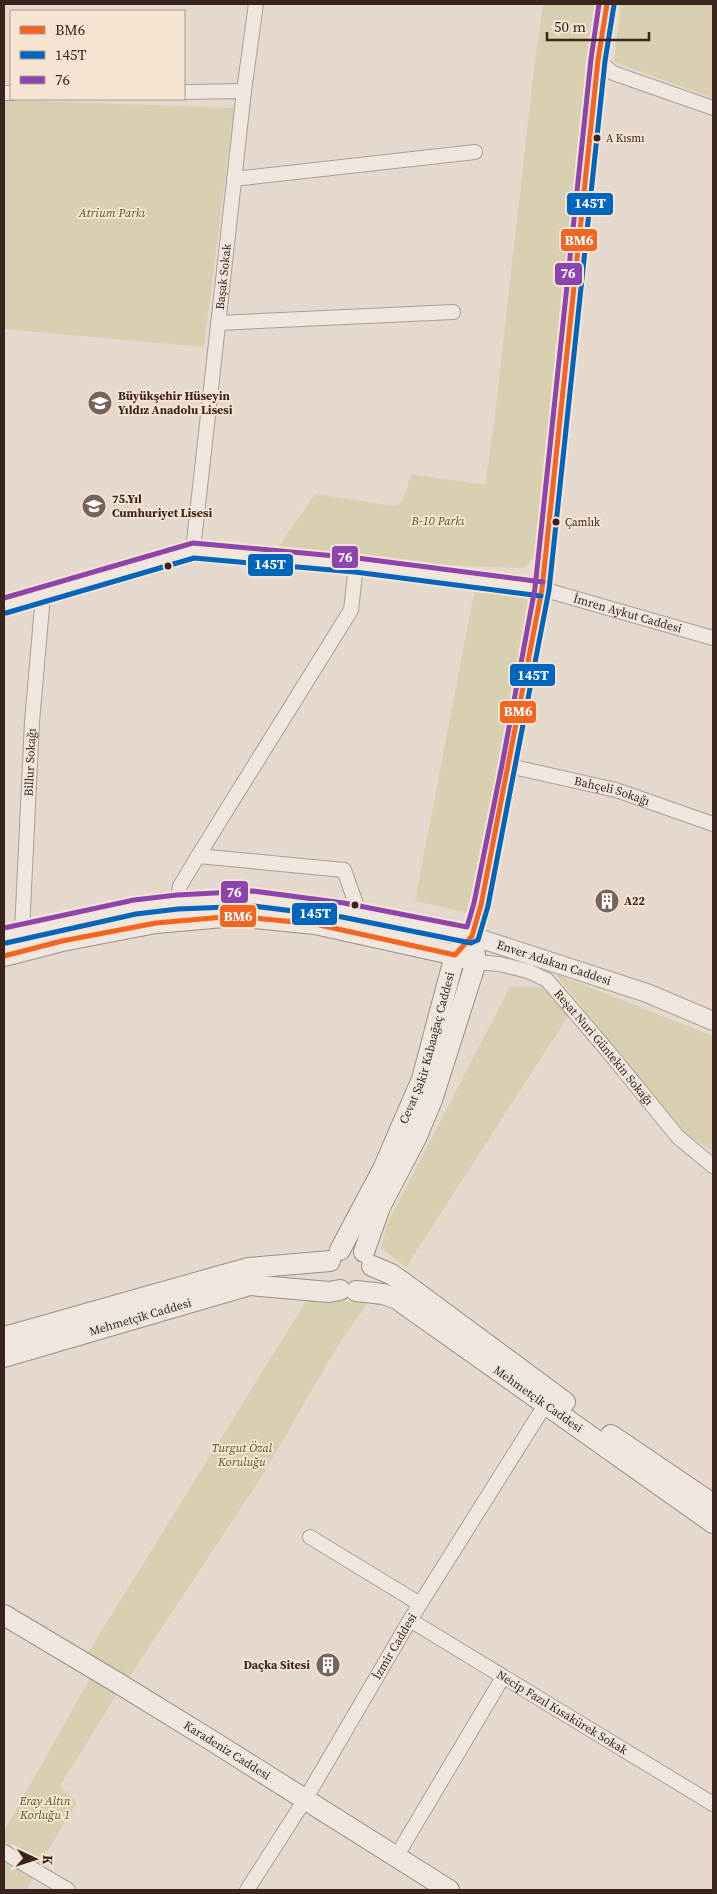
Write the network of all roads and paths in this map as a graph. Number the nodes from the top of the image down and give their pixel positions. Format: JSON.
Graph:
{"nodes":[{"id":1,"x":256,"y":4,"type":"edge"},
{"id":2,"x":607,"y":4,"type":"edge"},
{"id":3,"x":598,"y":60,"type":"junction"},
{"id":4,"x":244,"y":91,"type":"junction"},
{"id":5,"x":185,"y":92,"type":"edge"},
{"id":6,"x":713,"y":108,"type":"edge"},
{"id":7,"x":475,"y":152,"type":"dead end"},
{"id":8,"x":234,"y":179,"type":"junction"},
{"id":9,"x":453,"y":312,"type":"dead end"},
{"id":10,"x":218,"y":323,"type":"junction"},
{"id":11,"x":193,"y":550,"type":"junction"},
{"id":12,"x":356,"y":565,"type":"junction"},
{"id":13,"x":542,"y":589,"type":"junction"},
{"id":14,"x":43,"y":595,"type":"junction"},
{"id":15,"x":4,"y":606,"type":"edge"},
{"id":16,"x":713,"y":638,"type":"edge"},
{"id":17,"x":509,"y":766,"type":"junction"},
{"id":18,"x":713,"y":824,"type":"edge"},
{"id":19,"x":198,"y":856,"type":"junction"},
{"id":20,"x":177,"y":902,"type":"junction"},
{"id":21,"x":360,"y":915,"type":"junction"},
{"id":22,"x":13,"y":933,"type":"edge"},
{"id":23,"x":472,"y":936,"type":"junction"},
{"id":24,"x":455,"y":955,"type":"junction"},
{"id":25,"x":4,"y":956,"type":"edge"},
{"id":26,"x":476,"y":962,"type":"junction"},
{"id":27,"x":713,"y":1021,"type":"edge"},
{"id":28,"x":713,"y":1166,"type":"edge"},
{"id":29,"x":335,"y":1256,"type":"junction"},
{"id":30,"x":368,"y":1259,"type":"junction"},
{"id":31,"x":348,"y":1291,"type":"junction"},
{"id":32,"x":4,"y":1337,"type":"edge"},
{"id":33,"x":4,"y":1358,"type":"edge"},
{"id":34,"x":549,"y":1399,"type":"junction"},
{"id":35,"x":713,"y":1504,"type":"edge"},
{"id":36,"x":713,"y":1523,"type":"edge"},
{"id":37,"x":310,"y":1537,"type":"dead end"},
{"id":38,"x":420,"y":1604,"type":"junction"},
{"id":39,"x":4,"y":1615,"type":"edge"},
{"id":40,"x":410,"y":1620,"type":"junction"},
{"id":41,"x":503,"y":1677,"type":"junction"},
{"id":42,"x":306,"y":1798,"type":"junction"},
{"id":43,"x":713,"y":1804,"type":"edge"},
{"id":44,"x":4,"y":1852,"type":"edge"},
{"id":45,"x":396,"y":1857,"type":"junction"},
{"id":46,"x":68,"y":1890,"type":"edge"},
{"id":47,"x":247,"y":1890,"type":"edge"},
{"id":48,"x":449,"y":1890,"type":"edge"}],
"edges":[{"from":1,"to":4,"type":"street","name":"Başak Sokak"},
{"from":2,"to":3,"type":"street"},
{"from":3,"to":6,"type":"street"},
{"from":3,"to":13,"type":"street"},
{"from":4,"to":5,"type":"street"},
{"from":4,"to":8,"type":"street","name":"Başak Sokak"},
{"from":7,"to":8,"type":"street"},
{"from":8,"to":10,"type":"street","name":"Başak Sokak"},
{"from":9,"to":10,"type":"street"},
{"from":10,"to":11,"type":"street","name":"Başak Sokak"},
{"from":11,"to":12,"type":"street"},
{"from":11,"to":14,"type":"street"},
{"from":12,"to":13,"type":"street"},
{"from":12,"to":19,"type":"street"},
{"from":13,"to":16,"type":"street","name":"İmren Aykut Caddesi"},
{"from":13,"to":17,"type":"street"},
{"from":14,"to":15,"type":"street"},
{"from":14,"to":22,"type":"street","name":"Billur Sokağı"},
{"from":17,"to":18,"type":"street","name":"Bahçeli Sokağı"},
{"from":17,"to":23,"type":"street"},
{"from":19,"to":20,"type":"street"},
{"from":19,"to":21,"type":"street"},
{"from":20,"to":21,"type":"main road","name":"Enver Adakan Caddesi"},
{"from":20,"to":22,"type":"main road","name":"Enver Adakan Caddesi"},
{"from":21,"to":23,"type":"main road","name":"Enver Adakan Caddesi"},
{"from":23,"to":24,"type":"main road","name":"Cevat Şakir Kabaağaç Caddesi"},
{"from":23,"to":26,"type":"main road","name":"Cevat Şakir Kabaağaç Caddesi"},
{"from":23,"to":27,"type":"street","name":"Enver Adakan Caddesi"},
{"from":24,"to":25,"type":"main road"},
{"from":24,"to":26,"type":"main road"},
{"from":24,"to":29,"type":"main road","name":"Cevat Şakir Kabaağaç Caddesi"},
{"from":26,"to":28,"type":"street","name":"Reşat Nuri Güntekin Sokağı"},
{"from":26,"to":30,"type":"main road","name":"Cevat Şakir Kabaağaç Caddesi"},
{"from":29,"to":30,"type":"main road"},
{"from":29,"to":31,"type":"main road"},
{"from":29,"to":32,"type":"main road","name":"Mehmetçik Caddesi"},
{"from":30,"to":31,"type":"main road"},
{"from":30,"to":34,"type":"main road","name":"Mehmetçik Caddesi"},
{"from":31,"to":33,"type":"main road","name":"Mehmetçik Caddesi"},
{"from":31,"to":34,"type":"main road","name":"Mehmetçik Caddesi"},
{"from":34,"to":35,"type":"main road","name":"Mehmetçik Caddesi"},
{"from":34,"to":36,"type":"main road","name":"Mehmetçik Caddesi"},
{"from":34,"to":38,"type":"street","name":"İzmir Caddesi"},
{"from":37,"to":38,"type":"street"},
{"from":38,"to":40,"type":"street","name":"İzmir Caddesi"},
{"from":39,"to":42,"type":"main road","name":"Karadeniz Caddesi"},
{"from":40,"to":41,"type":"street","name":"Necip Fazıl Kısakürek Sokak"},
{"from":40,"to":42,"type":"street","name":"İzmir Caddesi"},
{"from":41,"to":43,"type":"street","name":"Necip Fazıl Kısakürek Sokak"},
{"from":41,"to":45,"type":"street"},
{"from":42,"to":45,"type":"main road","name":"Karadeniz Caddesi"},
{"from":42,"to":47,"type":"street","name":"İzmir Caddesi"},
{"from":44,"to":46,"type":"street"},
{"from":45,"to":48,"type":"main road","name":"Karadeniz Caddesi"}]}
